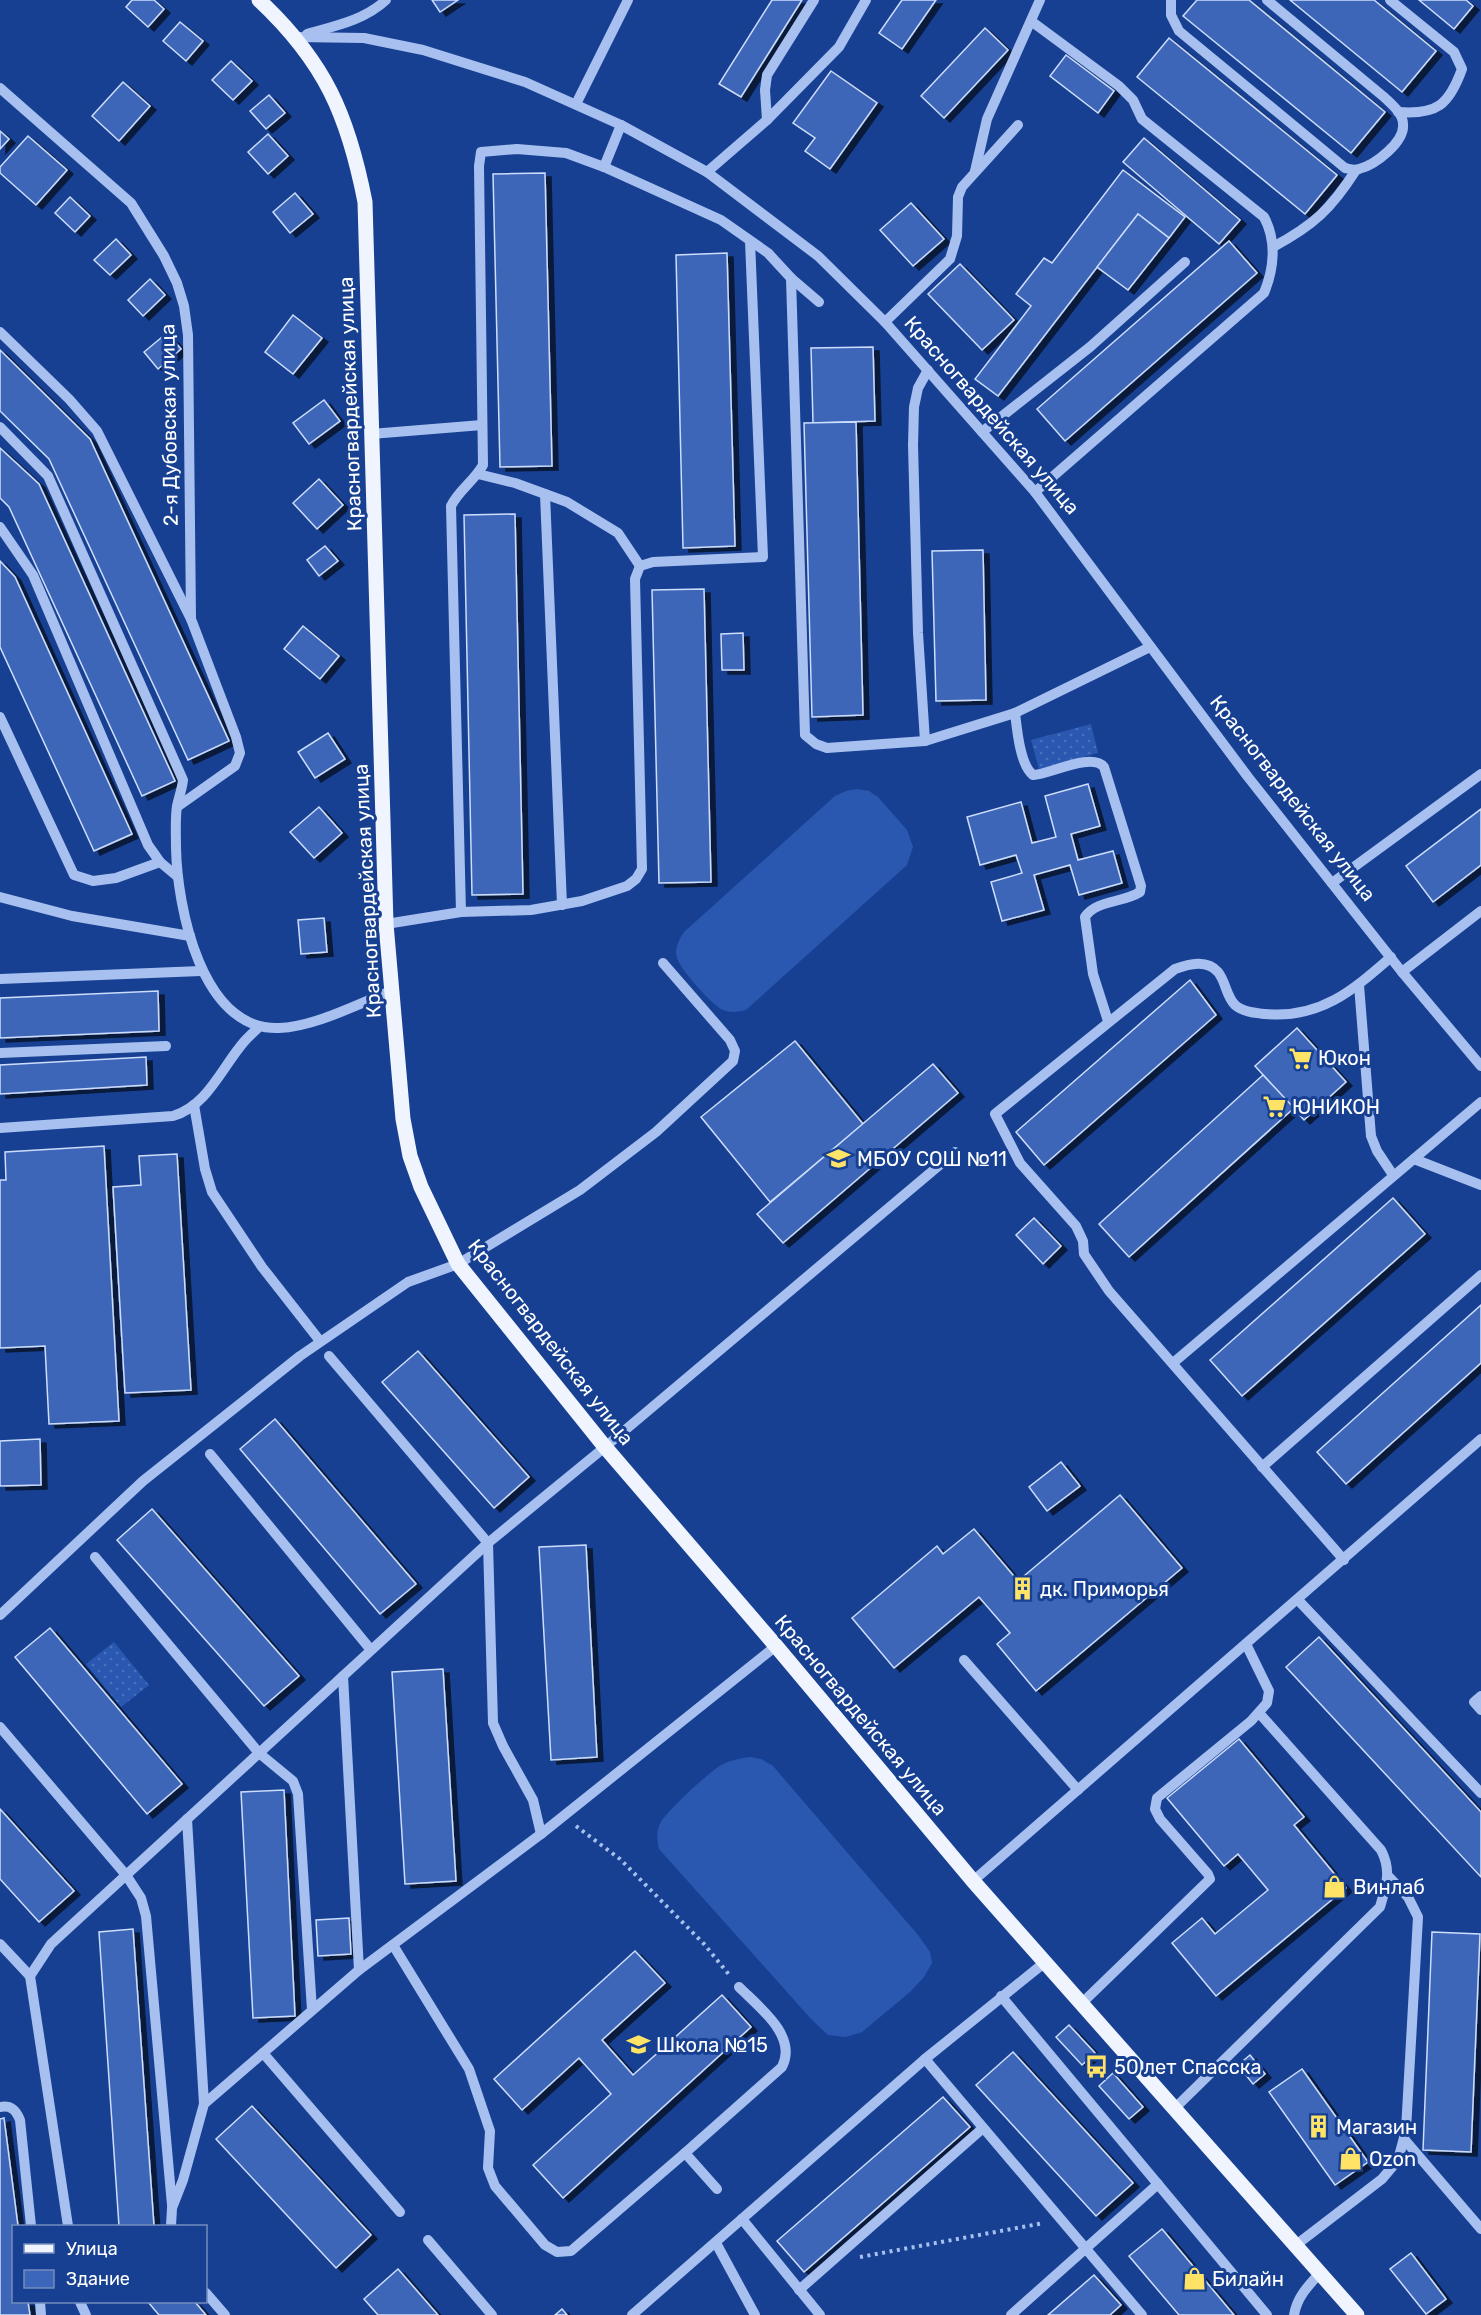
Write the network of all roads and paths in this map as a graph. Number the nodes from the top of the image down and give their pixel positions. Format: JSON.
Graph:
{"nodes":[{"id":1,"x":259,"y":0,"type":"edge"},
{"id":2,"x":386,"y":0,"type":"edge"},
{"id":3,"x":628,"y":0,"type":"edge"},
{"id":4,"x":814,"y":0,"type":"edge"},
{"id":5,"x":866,"y":0,"type":"edge"},
{"id":6,"x":1041,"y":0,"type":"edge"},
{"id":7,"x":1171,"y":0,"type":"edge"},
{"id":8,"x":1267,"y":0,"type":"edge"},
{"id":9,"x":1390,"y":0,"type":"edge"},
{"id":10,"x":1031,"y":21,"type":"junction"},
{"id":11,"x":295,"y":38,"type":"junction"},
{"id":12,"x":0,"y":88,"type":"edge"},
{"id":13,"x":576,"y":104,"type":"junction"},
{"id":14,"x":1398,"y":112,"type":"junction"},
{"id":15,"x":767,"y":120,"type":"junction"},
{"id":16,"x":621,"y":125,"type":"junction"},
{"id":17,"x":1018,"y":126,"type":"dead end"},
{"id":18,"x":604,"y":167,"type":"junction"},
{"id":19,"x":1356,"y":170,"type":"junction"},
{"id":20,"x":707,"y":172,"type":"junction"},
{"id":21,"x":974,"y":174,"type":"junction"},
{"id":22,"x":750,"y":241,"type":"junction"},
{"id":23,"x":1273,"y":247,"type":"junction"},
{"id":24,"x":1185,"y":262,"type":"dead end"},
{"id":25,"x":791,"y":278,"type":"junction"},
{"id":26,"x":819,"y":302,"type":"dead end"},
{"id":27,"x":885,"y":322,"type":"junction"},
{"id":28,"x":0,"y":332,"type":"edge"},
{"id":29,"x":928,"y":370,"type":"junction"},
{"id":30,"x":482,"y":425,"type":"junction"},
{"id":31,"x":0,"y":427,"type":"edge"},
{"id":32,"x":982,"y":432,"type":"junction"},
{"id":33,"x":371,"y":435,"type":"junction"},
{"id":34,"x":478,"y":474,"type":"junction"},
{"id":35,"x":1035,"y":492,"type":"junction"},
{"id":36,"x":545,"y":494,"type":"junction"},
{"id":37,"x":0,"y":527,"type":"edge"},
{"id":38,"x":640,"y":566,"type":"junction"},
{"id":39,"x":191,"y":619,"type":"junction"},
{"id":40,"x":1150,"y":647,"type":"junction"},
{"id":41,"x":1015,"y":713,"type":"junction"},
{"id":42,"x":0,"y":717,"type":"edge"},
{"id":43,"x":925,"y":741,"type":"junction"},
{"id":44,"x":1481,"y":774,"type":"edge"},
{"id":45,"x":177,"y":807,"type":"junction"},
{"id":46,"x":160,"y":862,"type":"junction"},
{"id":47,"x":178,"y":877,"type":"junction"},
{"id":48,"x":1332,"y":883,"type":"junction"},
{"id":49,"x":0,"y":897,"type":"edge"},
{"id":50,"x":562,"y":905,"type":"junction"},
{"id":51,"x":1481,"y":911,"type":"edge"},
{"id":52,"x":461,"y":912,"type":"junction"},
{"id":53,"x":386,"y":924,"type":"junction"},
{"id":54,"x":190,"y":936,"type":"junction"},
{"id":55,"x":1391,"y":957,"type":"junction"},
{"id":56,"x":663,"y":963,"type":"dead end"},
{"id":57,"x":201,"y":971,"type":"junction"},
{"id":58,"x":1402,"y":972,"type":"junction"},
{"id":59,"x":0,"y":979,"type":"edge"},
{"id":60,"x":1359,"y":985,"type":"junction"},
{"id":61,"x":391,"y":991,"type":"junction"},
{"id":62,"x":1108,"y":1021,"type":"junction"},
{"id":63,"x":260,"y":1027,"type":"junction"},
{"id":64,"x":166,"y":1046,"type":"dead end"},
{"id":65,"x":0,"y":1053,"type":"edge"},
{"id":66,"x":1481,"y":1066,"type":"edge"},
{"id":67,"x":1481,"y":1102,"type":"edge"},
{"id":68,"x":194,"y":1106,"type":"junction"},
{"id":69,"x":0,"y":1128,"type":"edge"},
{"id":70,"x":956,"y":1152,"type":"dead end"},
{"id":71,"x":1414,"y":1159,"type":"junction"},
{"id":72,"x":1393,"y":1175,"type":"junction"},
{"id":73,"x":1481,"y":1185,"type":"edge"},
{"id":74,"x":458,"y":1264,"type":"junction"},
{"id":75,"x":1481,"y":1275,"type":"edge"},
{"id":76,"x":320,"y":1341,"type":"junction"},
{"id":77,"x":329,"y":1356,"type":"dead end"},
{"id":78,"x":1173,"y":1363,"type":"junction"},
{"id":79,"x":1481,"y":1439,"type":"edge"},
{"id":80,"x":605,"y":1447,"type":"junction"},
{"id":81,"x":210,"y":1454,"type":"dead end"},
{"id":82,"x":1262,"y":1467,"type":"junction"},
{"id":83,"x":488,"y":1543,"type":"junction"},
{"id":84,"x":95,"y":1557,"type":"dead end"},
{"id":85,"x":1344,"y":1560,"type":"junction"},
{"id":86,"x":1298,"y":1600,"type":"junction"},
{"id":87,"x":0,"y":1615,"type":"edge"},
{"id":88,"x":1246,"y":1644,"type":"junction"},
{"id":89,"x":776,"y":1646,"type":"junction"},
{"id":90,"x":371,"y":1650,"type":"junction"},
{"id":91,"x":964,"y":1660,"type":"dead end"},
{"id":92,"x":343,"y":1676,"type":"junction"},
{"id":93,"x":1481,"y":1696,"type":"edge"},
{"id":94,"x":1481,"y":1710,"type":"edge"},
{"id":95,"x":1259,"y":1713,"type":"junction"},
{"id":96,"x":0,"y":1727,"type":"edge"},
{"id":97,"x":259,"y":1753,"type":"junction"},
{"id":98,"x":1078,"y":1790,"type":"junction"},
{"id":99,"x":1481,"y":1793,"type":"edge"},
{"id":100,"x":563,"y":1817,"type":"junction"},
{"id":101,"x":187,"y":1819,"type":"junction"},
{"id":102,"x":541,"y":1834,"type":"junction"},
{"id":103,"x":126,"y":1875,"type":"junction"},
{"id":104,"x":1389,"y":1877,"type":"junction"},
{"id":105,"x":973,"y":1881,"type":"junction"},
{"id":106,"x":0,"y":1944,"type":"edge"},
{"id":107,"x":393,"y":1945,"type":"junction"},
{"id":108,"x":1044,"y":1963,"type":"junction"},
{"id":109,"x":359,"y":1970,"type":"junction"},
{"id":110,"x":30,"y":1976,"type":"junction"},
{"id":111,"x":740,"y":1987,"type":"joint"},
{"id":112,"x":1001,"y":1996,"type":"junction"},
{"id":113,"x":1081,"y":2004,"type":"junction"},
{"id":114,"x":312,"y":2010,"type":"junction"},
{"id":115,"x":263,"y":2053,"type":"junction"},
{"id":116,"x":925,"y":2059,"type":"junction"},
{"id":117,"x":204,"y":2104,"type":"junction"},
{"id":118,"x":0,"y":2107,"type":"edge"},
{"id":119,"x":1175,"y":2108,"type":"junction"},
{"id":120,"x":983,"y":2128,"type":"junction"},
{"id":121,"x":1404,"y":2139,"type":"junction"},
{"id":122,"x":685,"y":2153,"type":"junction"},
{"id":123,"x":1158,"y":2184,"type":"junction"},
{"id":124,"x":717,"y":2189,"type":"dead end"},
{"id":125,"x":172,"y":2208,"type":"junction"},
{"id":126,"x":400,"y":2212,"type":"dead end"},
{"id":127,"x":742,"y":2219,"type":"junction"},
{"id":128,"x":1062,"y":2220,"type":"junction"},
{"id":129,"x":31,"y":2225,"type":"edge"},
{"id":130,"x":68,"y":2225,"type":"edge"},
{"id":131,"x":171,"y":2225,"type":"edge"},
{"id":132,"x":1481,"y":2229,"type":"edge"},
{"id":133,"x":428,"y":2240,"type":"dead end"},
{"id":134,"x":716,"y":2242,"type":"junction"},
{"id":135,"x":1296,"y":2244,"type":"junction"},
{"id":136,"x":1086,"y":2250,"type":"junction"},
{"id":137,"x":830,"y":2263,"type":"junction"},
{"id":138,"x":1320,"y":2273,"type":"junction"},
{"id":139,"x":799,"y":2290,"type":"junction"},
{"id":140,"x":207,"y":2294,"type":"edge"},
{"id":141,"x":225,"y":2315,"type":"edge"},
{"id":142,"x":492,"y":2315,"type":"edge"},
{"id":143,"x":632,"y":2315,"type":"edge"},
{"id":144,"x":755,"y":2315,"type":"edge"},
{"id":145,"x":820,"y":2315,"type":"edge"},
{"id":146,"x":1011,"y":2315,"type":"edge"},
{"id":147,"x":1142,"y":2315,"type":"edge"},
{"id":148,"x":1267,"y":2315,"type":"edge"},
{"id":149,"x":1294,"y":2315,"type":"edge"},
{"id":150,"x":1357,"y":2315,"type":"edge"}],
"edges":[{"from":1,"to":11,"type":"main road","name":"Красногвардейская улица"},
{"from":2,"to":11,"type":"street"},
{"from":3,"to":13,"type":"street"},
{"from":4,"to":15,"type":"street"},
{"from":5,"to":15,"type":"street"},
{"from":6,"to":10,"type":"street"},
{"from":7,"to":19,"type":"street"},
{"from":8,"to":14,"type":"street"},
{"from":9,"to":14,"type":"street"},
{"from":10,"to":21,"type":"street"},
{"from":10,"to":23,"type":"street"},
{"from":11,"to":13,"type":"street","name":"Красногвардейская улица"},
{"from":11,"to":33,"type":"main road","name":"Красногвардейская улица"},
{"from":12,"to":39,"type":"street","name":"2-я Дубовская улица"},
{"from":13,"to":16,"type":"street","name":"Красногвардейская улица"},
{"from":14,"to":19,"type":"street"},
{"from":15,"to":20,"type":"street"},
{"from":16,"to":18,"type":"street"},
{"from":16,"to":20,"type":"street","name":"Красногвардейская улица"},
{"from":17,"to":21,"type":"street"},
{"from":18,"to":22,"type":"street"},
{"from":18,"to":30,"type":"street"},
{"from":19,"to":23,"type":"street"},
{"from":20,"to":27,"type":"street","name":"Красногвардейская улица"},
{"from":21,"to":27,"type":"street"},
{"from":22,"to":25,"type":"street"},
{"from":22,"to":38,"type":"street"},
{"from":23,"to":35,"type":"street"},
{"from":24,"to":32,"type":"street"},
{"from":25,"to":26,"type":"street"},
{"from":25,"to":43,"type":"street"},
{"from":27,"to":29,"type":"street","name":"Красногвардейская улица"},
{"from":28,"to":39,"type":"street"},
{"from":29,"to":32,"type":"street","name":"Красногвардейская улица"},
{"from":29,"to":43,"type":"street"},
{"from":30,"to":33,"type":"street"},
{"from":30,"to":34,"type":"street"},
{"from":31,"to":45,"type":"street"},
{"from":32,"to":35,"type":"street","name":"Красногвардейская улица"},
{"from":33,"to":53,"type":"main road","name":"Красногвардейская улица"},
{"from":34,"to":36,"type":"street"},
{"from":34,"to":52,"type":"street"},
{"from":35,"to":40,"type":"street","name":"Красногвардейская улица"},
{"from":36,"to":38,"type":"street"},
{"from":36,"to":50,"type":"street"},
{"from":37,"to":46,"type":"street"},
{"from":38,"to":50,"type":"street"},
{"from":39,"to":45,"type":"street"},
{"from":40,"to":41,"type":"street"},
{"from":40,"to":48,"type":"street","name":"Красногвардейская улица"},
{"from":41,"to":43,"type":"street"},
{"from":41,"to":62,"type":"street"},
{"from":42,"to":46,"type":"street"},
{"from":44,"to":48,"type":"street"},
{"from":45,"to":47,"type":"street"},
{"from":46,"to":47,"type":"street"},
{"from":47,"to":54,"type":"street"},
{"from":48,"to":55,"type":"street","name":"Красногвардейская улица"},
{"from":49,"to":54,"type":"street"},
{"from":50,"to":52,"type":"street"},
{"from":51,"to":58,"type":"street"},
{"from":52,"to":53,"type":"street"},
{"from":53,"to":61,"type":"main road","name":"Красногвардейская улица"},
{"from":54,"to":57,"type":"street"},
{"from":55,"to":58,"type":"street","name":"Красногвардейская улица"},
{"from":55,"to":60,"type":"street"},
{"from":56,"to":74,"type":"street"},
{"from":57,"to":59,"type":"street"},
{"from":57,"to":63,"type":"street"},
{"from":58,"to":66,"type":"street","name":"Красногвардейская улица"},
{"from":60,"to":62,"type":"street"},
{"from":60,"to":72,"type":"street"},
{"from":61,"to":63,"type":"street"},
{"from":61,"to":74,"type":"main road","name":"Красногвардейская улица"},
{"from":62,"to":78,"type":"street"},
{"from":63,"to":68,"type":"street"},
{"from":64,"to":65,"type":"street"},
{"from":67,"to":71,"type":"street"},
{"from":68,"to":69,"type":"street"},
{"from":68,"to":76,"type":"street"},
{"from":70,"to":80,"type":"street"},
{"from":71,"to":72,"type":"street"},
{"from":71,"to":73,"type":"street"},
{"from":72,"to":78,"type":"street"},
{"from":74,"to":76,"type":"street"},
{"from":74,"to":80,"type":"main road","name":"Красногвардейская улица"},
{"from":75,"to":82,"type":"street"},
{"from":76,"to":87,"type":"street"},
{"from":77,"to":83,"type":"street"},
{"from":78,"to":82,"type":"street"},
{"from":79,"to":85,"type":"street"},
{"from":80,"to":83,"type":"street"},
{"from":80,"to":89,"type":"main road","name":"Красногвардейская улица"},
{"from":81,"to":90,"type":"street"},
{"from":82,"to":85,"type":"street"},
{"from":83,"to":90,"type":"street"},
{"from":83,"to":102,"type":"street"},
{"from":84,"to":97,"type":"street"},
{"from":85,"to":86,"type":"street"},
{"from":86,"to":88,"type":"street"},
{"from":86,"to":99,"type":"street"},
{"from":88,"to":95,"type":"street"},
{"from":88,"to":98,"type":"street"},
{"from":89,"to":100,"type":"street"},
{"from":89,"to":105,"type":"main road","name":"Красногвардейская улица"},
{"from":90,"to":92,"type":"street"},
{"from":91,"to":98,"type":"street"},
{"from":92,"to":97,"type":"street"},
{"from":92,"to":109,"type":"street"},
{"from":93,"to":94,"type":"street"},
{"from":95,"to":104,"type":"street"},
{"from":95,"to":113,"type":"street"},
{"from":96,"to":103,"type":"street"},
{"from":97,"to":101,"type":"street"},
{"from":97,"to":114,"type":"street"},
{"from":98,"to":105,"type":"street"},
{"from":100,"to":102,"type":"street"},
{"from":100,"to":111,"type":"path"},
{"from":101,"to":103,"type":"street"},
{"from":101,"to":117,"type":"street"},
{"from":102,"to":107,"type":"street"},
{"from":103,"to":110,"type":"street"},
{"from":103,"to":125,"type":"street"},
{"from":104,"to":119,"type":"street"},
{"from":104,"to":121,"type":"street"},
{"from":105,"to":108,"type":"main road","name":"Красногвардейская улица"},
{"from":106,"to":110,"type":"street"},
{"from":107,"to":109,"type":"street"},
{"from":107,"to":122,"type":"street"},
{"from":108,"to":112,"type":"street"},
{"from":108,"to":113,"type":"main road","name":"Красногвардейская улица"},
{"from":109,"to":114,"type":"street"},
{"from":110,"to":130,"type":"street"},
{"from":111,"to":122,"type":"street"},
{"from":112,"to":116,"type":"street"},
{"from":112,"to":123,"type":"street"},
{"from":113,"to":119,"type":"main road","name":"Красногвардейская улица"},
{"from":114,"to":115,"type":"street"},
{"from":115,"to":117,"type":"street"},
{"from":115,"to":126,"type":"street"},
{"from":116,"to":120,"type":"street"},
{"from":116,"to":127,"type":"street"},
{"from":117,"to":125,"type":"street"},
{"from":118,"to":129,"type":"street"},
{"from":119,"to":135,"type":"main road","name":"Красногвардейская улица"},
{"from":120,"to":128,"type":"street"},
{"from":120,"to":137,"type":"street"},
{"from":121,"to":132,"type":"street"},
{"from":121,"to":135,"type":"street"},
{"from":122,"to":124,"type":"street"},
{"from":123,"to":136,"type":"street"},
{"from":123,"to":148,"type":"street"},
{"from":125,"to":131,"type":"street"},
{"from":127,"to":134,"type":"street"},
{"from":127,"to":139,"type":"street"},
{"from":128,"to":136,"type":"street"},
{"from":128,"to":137,"type":"path"},
{"from":133,"to":142,"type":"street"},
{"from":134,"to":143,"type":"street"},
{"from":134,"to":144,"type":"street"},
{"from":135,"to":138,"type":"main road","name":"Красногвардейская улица"},
{"from":136,"to":146,"type":"street"},
{"from":136,"to":147,"type":"street"},
{"from":137,"to":139,"type":"street"},
{"from":138,"to":149,"type":"street"},
{"from":138,"to":150,"type":"main road","name":"Красногвардейская улица"},
{"from":139,"to":145,"type":"street"},
{"from":140,"to":141,"type":"street"}]}
